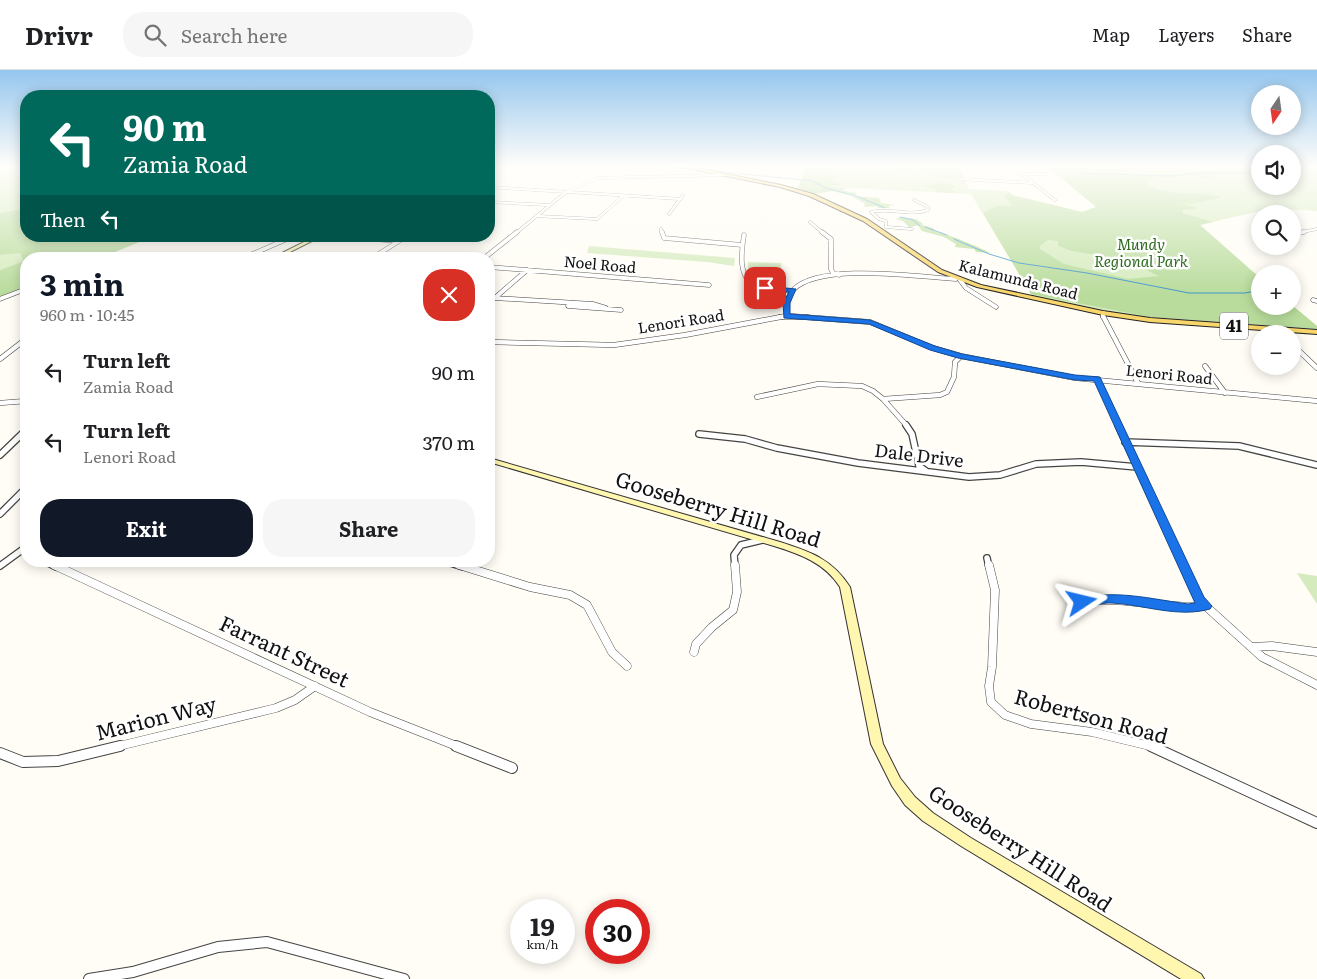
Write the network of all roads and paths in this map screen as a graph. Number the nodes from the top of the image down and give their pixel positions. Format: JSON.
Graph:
{"nodes":[{"id":1,"x":546,"y":208,"type":"edge"},
{"id":2,"x":610,"y":208,"type":"edge"},
{"id":3,"x":673,"y":208,"type":"edge"},
{"id":4,"x":841,"y":208,"type":"edge"},
{"id":5,"x":927,"y":208,"type":"edge"},
{"id":6,"x":669,"y":214,"type":"dead end"},
{"id":7,"x":536,"y":216,"type":"junction"},
{"id":8,"x":879,"y":219,"type":"junction"},
{"id":9,"x":865,"y":220,"type":"junction"},
{"id":10,"x":810,"y":222,"type":"dead end"},
{"id":11,"x":661,"y":229,"type":"dead end"},
{"id":12,"x":912,"y":229,"type":"dead end"},
{"id":13,"x":1317,"y":230,"type":"edge"},
{"id":14,"x":1301,"y":233,"type":"edge"},
{"id":15,"x":744,"y":235,"type":"dead end"},
{"id":16,"x":280,"y":242,"type":"edge"},
{"id":17,"x":307,"y":242,"type":"edge"},
{"id":18,"x":398,"y":242,"type":"edge"},
{"id":19,"x":742,"y":245,"type":"junction"},
{"id":20,"x":257,"y":252,"type":"edge"},
{"id":21,"x":287,"y":252,"type":"edge"},
{"id":22,"x":382,"y":252,"type":"edge"},
{"id":23,"x":492,"y":252,"type":"edge"},
{"id":24,"x":495,"y":267,"type":"edge"},
{"id":25,"x":527,"y":270,"type":"junction"},
{"id":26,"x":841,"y":276,"type":"junction"},
{"id":27,"x":958,"y":279,"type":"junction"},
{"id":28,"x":709,"y":285,"type":"dead end"},
{"id":29,"x":20,"y":291,"type":"edge"},
{"id":30,"x":793,"y":291,"type":"junction"},
{"id":31,"x":495,"y":297,"type":"edge"},
{"id":32,"x":495,"y":298,"type":"edge"},
{"id":33,"x":0,"y":299,"type":"edge"},
{"id":34,"x":996,"y":307,"type":"dead end"},
{"id":35,"x":620,"y":310,"type":"dead end"},
{"id":36,"x":1103,"y":313,"type":"junction"},
{"id":37,"x":787,"y":316,"type":"junction"},
{"id":38,"x":1317,"y":332,"type":"edge"},
{"id":39,"x":495,"y":342,"type":"edge"},
{"id":40,"x":20,"y":344,"type":"edge"},
{"id":41,"x":1301,"y":353,"type":"edge"},
{"id":42,"x":960,"y":356,"type":"junction"},
{"id":43,"x":0,"y":359,"type":"edge"},
{"id":44,"x":1205,"y":366,"type":"dead end"},
{"id":45,"x":1317,"y":368,"type":"edge"},
{"id":46,"x":1097,"y":379,"type":"junction"},
{"id":47,"x":1138,"y":383,"type":"junction"},
{"id":48,"x":1225,"y":393,"type":"junction"},
{"id":49,"x":757,"y":397,"type":"dead end"},
{"id":50,"x":883,"y":399,"type":"junction"},
{"id":51,"x":20,"y":401,"type":"edge"},
{"id":52,"x":1317,"y":401,"type":"edge"},
{"id":53,"x":0,"y":403,"type":"edge"},
{"id":54,"x":699,"y":434,"type":"dead end"},
{"id":55,"x":20,"y":437,"type":"edge"},
{"id":56,"x":1125,"y":442,"type":"junction"},
{"id":57,"x":0,"y":454,"type":"edge"},
{"id":58,"x":495,"y":462,"type":"edge"},
{"id":59,"x":1317,"y":465,"type":"edge"},
{"id":60,"x":1137,"y":468,"type":"junction"},
{"id":61,"x":927,"y":471,"type":"junction"},
{"id":62,"x":20,"y":494,"type":"edge"},
{"id":63,"x":0,"y":514,"type":"edge"},
{"id":64,"x":762,"y":540,"type":"junction"},
{"id":65,"x":20,"y":553,"type":"edge"},
{"id":66,"x":987,"y":558,"type":"dead end"},
{"id":67,"x":0,"y":566,"type":"edge"},
{"id":68,"x":57,"y":567,"type":"edge"},
{"id":69,"x":464,"y":567,"type":"edge"},
{"id":70,"x":1082,"y":602,"type":"dead end"},
{"id":71,"x":1205,"y":606,"type":"junction"},
{"id":72,"x":1251,"y":647,"type":"junction"},
{"id":73,"x":694,"y":652,"type":"dead end"},
{"id":74,"x":1317,"y":652,"type":"edge"},
{"id":75,"x":627,"y":666,"type":"dead end"},
{"id":76,"x":1317,"y":685,"type":"edge"},
{"id":77,"x":315,"y":686,"type":"junction"},
{"id":78,"x":0,"y":753,"type":"edge"},
{"id":79,"x":512,"y":768,"type":"dead end"},
{"id":80,"x":1317,"y":823,"type":"edge"},
{"id":81,"x":89,"y":979,"type":"edge"},
{"id":82,"x":404,"y":979,"type":"edge"},
{"id":83,"x":1196,"y":979,"type":"edge"}],
"edges":[{"from":1,"to":7,"type":"street"},
{"from":2,"to":7,"type":"street"},
{"from":3,"to":6,"type":"street"},
{"from":4,"to":9,"type":"main road","name":"Kalamunda Road","number":"41"},
{"from":5,"to":8,"type":"street"},
{"from":7,"to":23,"type":"street"},
{"from":8,"to":9,"type":"street"},
{"from":8,"to":12,"type":"street"},
{"from":9,"to":27,"type":"main road","name":"Kalamunda Road","number":"41"},
{"from":10,"to":26,"type":"street"},
{"from":11,"to":19,"type":"street"},
{"from":13,"to":14,"type":"street"},
{"from":15,"to":19,"type":"street"},
{"from":16,"to":20,"type":"street"},
{"from":17,"to":21,"type":"street"},
{"from":18,"to":22,"type":"street"},
{"from":19,"to":30,"type":"street"},
{"from":24,"to":25,"type":"street","name":"Noel Road"},
{"from":25,"to":28,"type":"street","name":"Noel Road"},
{"from":25,"to":31,"type":"street"},
{"from":26,"to":27,"type":"street"},
{"from":26,"to":30,"type":"street"},
{"from":27,"to":34,"type":"street"},
{"from":27,"to":36,"type":"main road","name":"Kalamunda Road","number":"41"},
{"from":29,"to":33,"type":"street"},
{"from":30,"to":37,"type":"street"},
{"from":32,"to":35,"type":"street"},
{"from":36,"to":38,"type":"main road","name":"Kalamunda Road","number":"41"},
{"from":36,"to":47,"type":"street"},
{"from":37,"to":39,"type":"street","name":"Lenori Road"},
{"from":37,"to":42,"type":"street","name":"Lenori Road"},
{"from":40,"to":43,"type":"street"},
{"from":41,"to":45,"type":"street"},
{"from":42,"to":46,"type":"street","name":"Lenori Road"},
{"from":42,"to":50,"type":"street"},
{"from":44,"to":48,"type":"street"},
{"from":46,"to":47,"type":"street","name":"Lenori Road"},
{"from":46,"to":56,"type":"street"},
{"from":47,"to":48,"type":"street","name":"Lenori Road"},
{"from":48,"to":52,"type":"street","name":"Lenori Road"},
{"from":49,"to":50,"type":"street"},
{"from":50,"to":61,"type":"street"},
{"from":51,"to":53,"type":"street"},
{"from":54,"to":61,"type":"street","name":"Dale Drive"},
{"from":55,"to":57,"type":"street"},
{"from":56,"to":59,"type":"street"},
{"from":56,"to":60,"type":"street"},
{"from":58,"to":64,"type":"street","name":"Gooseberry Hill Road"},
{"from":60,"to":61,"type":"street","name":"Dale Drive"},
{"from":60,"to":71,"type":"street"},
{"from":62,"to":63,"type":"street"},
{"from":64,"to":73,"type":"street"},
{"from":64,"to":83,"type":"street","name":"Gooseberry Hill Road"},
{"from":65,"to":67,"type":"street"},
{"from":66,"to":80,"type":"street","name":"Robertson Road"},
{"from":68,"to":77,"type":"street","name":"Farrant Street"},
{"from":69,"to":75,"type":"street"},
{"from":70,"to":71,"type":"street"},
{"from":71,"to":72,"type":"street"},
{"from":72,"to":74,"type":"street"},
{"from":72,"to":76,"type":"street"},
{"from":77,"to":78,"type":"street","name":"Marion Way"},
{"from":77,"to":79,"type":"street","name":"Farrant Street"},
{"from":81,"to":82,"type":"street"}]}
